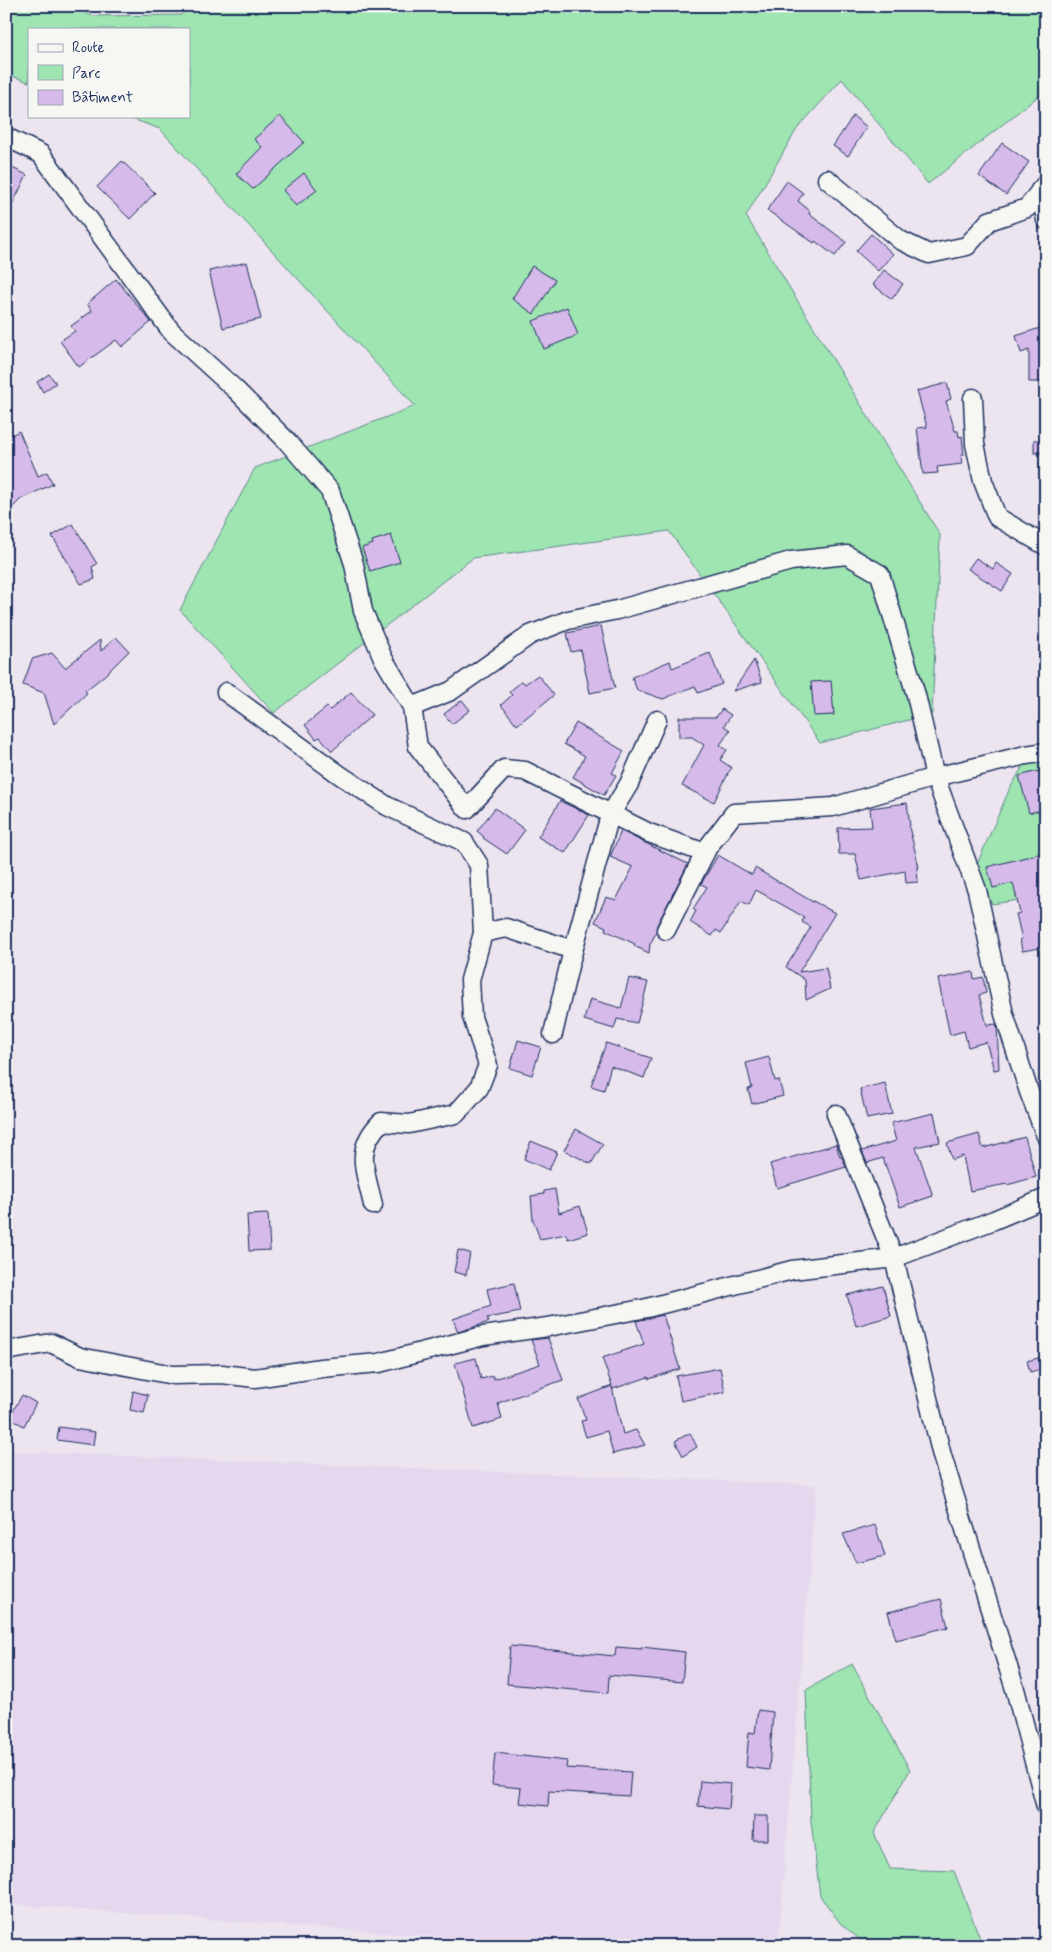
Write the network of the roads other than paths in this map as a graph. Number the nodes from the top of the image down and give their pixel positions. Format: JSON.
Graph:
{"nodes":[{"id":1,"x":6,"y":137,"type":"edge"},
{"id":2,"x":827,"y":180,"type":"dead end"},
{"id":3,"x":1043,"y":186,"type":"edge"},
{"id":4,"x":1046,"y":220,"type":"edge"},
{"id":5,"x":973,"y":398,"type":"dead end"},
{"id":6,"x":1046,"y":546,"type":"edge"},
{"id":7,"x":226,"y":692,"type":"dead end"},
{"id":8,"x":412,"y":707,"type":"junction"},
{"id":9,"x":657,"y":720,"type":"dead end"},
{"id":10,"x":1046,"y":752,"type":"edge"},
{"id":11,"x":936,"y":777,"type":"junction"},
{"id":12,"x":610,"y":815,"type":"junction"},
{"id":13,"x":705,"y":853,"type":"junction"},
{"id":14,"x":666,"y":930,"type":"dead end"},
{"id":15,"x":483,"y":933,"type":"junction"},
{"id":16,"x":573,"y":950,"type":"junction"},
{"id":17,"x":554,"y":1034,"type":"dead end"},
{"id":18,"x":836,"y":1114,"type":"dead end"},
{"id":19,"x":1046,"y":1136,"type":"edge"},
{"id":20,"x":1046,"y":1198,"type":"edge"},
{"id":21,"x":373,"y":1205,"type":"dead end"},
{"id":22,"x":894,"y":1258,"type":"junction"},
{"id":23,"x":6,"y":1351,"type":"edge"},
{"id":24,"x":1046,"y":1807,"type":"edge"}],
"edges":[{"from":1,"to":8,"type":"street"},
{"from":2,"to":3,"type":"street"},
{"from":3,"to":4,"type":"street"},
{"from":5,"to":6,"type":"street"},
{"from":7,"to":15,"type":"street"},
{"from":8,"to":11,"type":"street"},
{"from":8,"to":12,"type":"street"},
{"from":9,"to":12,"type":"street"},
{"from":10,"to":11,"type":"street"},
{"from":11,"to":13,"type":"street"},
{"from":11,"to":19,"type":"street"},
{"from":12,"to":13,"type":"street"},
{"from":12,"to":16,"type":"street"},
{"from":13,"to":14,"type":"street"},
{"from":15,"to":16,"type":"street"},
{"from":15,"to":21,"type":"street"},
{"from":16,"to":17,"type":"street"},
{"from":18,"to":22,"type":"street"},
{"from":20,"to":22,"type":"street"},
{"from":22,"to":23,"type":"street"},
{"from":22,"to":24,"type":"street"}]}
